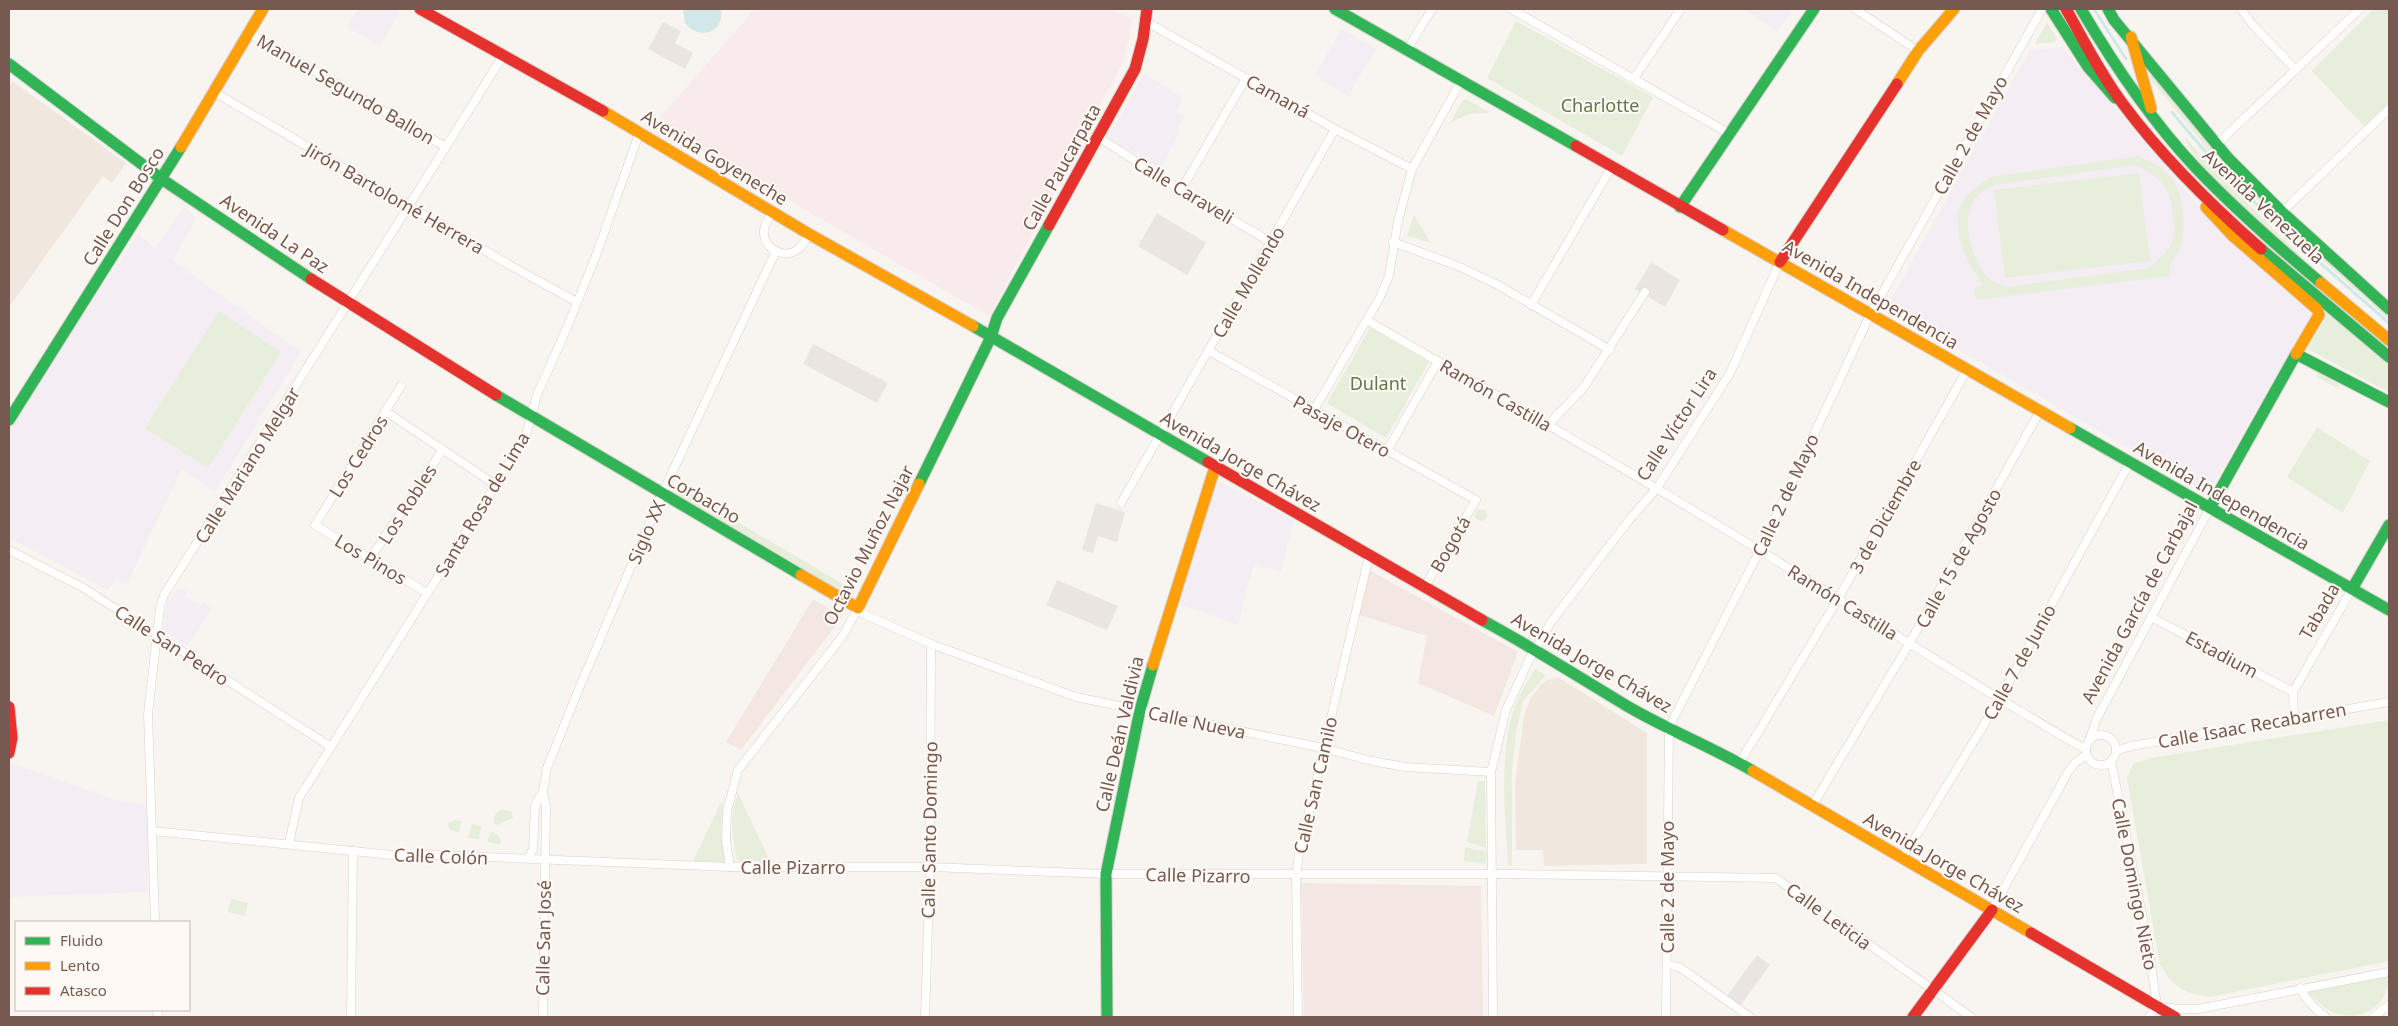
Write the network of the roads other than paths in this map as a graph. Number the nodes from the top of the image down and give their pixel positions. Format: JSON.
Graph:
{"nodes":[{"id":1,"x":263,"y":9,"type":"edge"},
{"id":2,"x":420,"y":9,"type":"edge"},
{"id":3,"x":1147,"y":9,"type":"edge"},
{"id":4,"x":1335,"y":9,"type":"edge"},
{"id":5,"x":1432,"y":9,"type":"edge"},
{"id":6,"x":1510,"y":9,"type":"edge"},
{"id":7,"x":1681,"y":9,"type":"edge"},
{"id":8,"x":1814,"y":9,"type":"edge"},
{"id":9,"x":1855,"y":9,"type":"edge"},
{"id":10,"x":1954,"y":9,"type":"edge"},
{"id":11,"x":2042,"y":9,"type":"edge"},
{"id":12,"x":2051,"y":9,"type":"edge"},
{"id":13,"x":2066,"y":9,"type":"edge"},
{"id":14,"x":2081,"y":9,"type":"edge"},
{"id":15,"x":2108,"y":9,"type":"edge"},
{"id":16,"x":2242,"y":9,"type":"edge"},
{"id":17,"x":2360,"y":9,"type":"edge"},
{"id":18,"x":1145,"y":21,"type":"junction"},
{"id":19,"x":249,"y":33,"type":"junction"},
{"id":20,"x":2131,"y":38,"type":"junction"},
{"id":21,"x":1407,"y":50,"type":"junction"},
{"id":22,"x":1918,"y":51,"type":"junction"},
{"id":23,"x":503,"y":56,"type":"junction"},
{"id":24,"x":9,"y":64,"type":"edge"},
{"id":25,"x":2296,"y":70,"type":"junction"},
{"id":26,"x":1246,"y":78,"type":"junction"},
{"id":27,"x":1634,"y":78,"type":"junction"},
{"id":28,"x":1461,"y":81,"type":"junction"},
{"id":29,"x":214,"y":92,"type":"junction"},
{"id":30,"x":2389,"y":109,"type":"edge"},
{"id":31,"x":2131,"y":115,"type":"junction"},
{"id":32,"x":2154,"y":118,"type":"junction"},
{"id":33,"x":1335,"y":129,"type":"junction"},
{"id":34,"x":640,"y":131,"type":"junction"},
{"id":35,"x":1730,"y":134,"type":"junction"},
{"id":36,"x":1098,"y":137,"type":"junction"},
{"id":37,"x":2217,"y":144,"type":"junction"},
{"id":38,"x":444,"y":146,"type":"junction"},
{"id":39,"x":1611,"y":168,"type":"junction"},
{"id":40,"x":1412,"y":169,"type":"junction"},
{"id":41,"x":2179,"y":171,"type":"junction"},
{"id":42,"x":162,"y":179,"type":"junction"},
{"id":43,"x":1181,"y":190,"type":"junction"},
{"id":44,"x":410,"y":206,"type":"junction"},
{"id":45,"x":1680,"y":207,"type":"junction"},
{"id":46,"x":773,"y":212,"type":"junction"},
{"id":47,"x":2282,"y":212,"type":"junction"},
{"id":48,"x":809,"y":234,"type":"junction"},
{"id":49,"x":1271,"y":242,"type":"junction"},
{"id":50,"x":1393,"y":242,"type":"junction"},
{"id":51,"x":776,"y":251,"type":"junction"},
{"id":52,"x":1780,"y":262,"type":"junction"},
{"id":53,"x":1645,"y":292,"type":"dead end"},
{"id":54,"x":578,"y":302,"type":"junction"},
{"id":55,"x":348,"y":303,"type":"junction"},
{"id":56,"x":1531,"y":305,"type":"junction"},
{"id":57,"x":2389,"y":309,"type":"edge"},
{"id":58,"x":1870,"y":315,"type":"junction"},
{"id":59,"x":1368,"y":321,"type":"junction"},
{"id":60,"x":991,"y":337,"type":"junction"},
{"id":61,"x":2389,"y":340,"type":"edge"},
{"id":62,"x":1610,"y":350,"type":"junction"},
{"id":63,"x":1209,"y":351,"type":"junction"},
{"id":64,"x":2296,"y":354,"type":"junction"},
{"id":65,"x":2389,"y":356,"type":"edge"},
{"id":66,"x":1438,"y":362,"type":"junction"},
{"id":67,"x":1968,"y":370,"type":"junction"},
{"id":68,"x":401,"y":386,"type":"dead end"},
{"id":69,"x":2389,"y":402,"type":"edge"},
{"id":70,"x":1314,"y":410,"type":"junction"},
{"id":71,"x":385,"y":411,"type":"junction"},
{"id":72,"x":2040,"y":411,"type":"junction"},
{"id":73,"x":532,"y":417,"type":"junction"},
{"id":74,"x":9,"y":420,"type":"edge"},
{"id":75,"x":1548,"y":425,"type":"junction"},
{"id":76,"x":1161,"y":434,"type":"junction"},
{"id":77,"x":442,"y":449,"type":"junction"},
{"id":78,"x":1387,"y":450,"type":"junction"},
{"id":79,"x":2130,"y":462,"type":"junction"},
{"id":80,"x":1215,"y":467,"type":"junction"},
{"id":81,"x":496,"y":485,"type":"junction"},
{"id":82,"x":1657,"y":488,"type":"junction"},
{"id":83,"x":662,"y":494,"type":"junction"},
{"id":84,"x":1476,"y":500,"type":"joint"},
{"id":85,"x":1121,"y":503,"type":"dead end"},
{"id":86,"x":2210,"y":508,"type":"junction"},
{"id":87,"x":315,"y":525,"type":"joint"},
{"id":88,"x":2389,"y":525,"type":"edge"},
{"id":89,"x":9,"y":550,"type":"edge"},
{"id":90,"x":1760,"y":550,"type":"junction"},
{"id":91,"x":1369,"y":556,"type":"junction"},
{"id":92,"x":370,"y":559,"type":"junction"},
{"id":93,"x":1424,"y":588,"type":"junction"},
{"id":94,"x":2352,"y":589,"type":"junction"},
{"id":95,"x":427,"y":594,"type":"junction"},
{"id":96,"x":1838,"y":599,"type":"junction"},
{"id":97,"x":855,"y":608,"type":"junction"},
{"id":98,"x":2389,"y":610,"type":"edge"},
{"id":99,"x":2151,"y":617,"type":"junction"},
{"id":100,"x":156,"y":635,"type":"junction"},
{"id":101,"x":931,"y":644,"type":"junction"},
{"id":102,"x":1909,"y":644,"type":"junction"},
{"id":103,"x":1536,"y":649,"type":"junction"},
{"id":104,"x":2293,"y":692,"type":"junction"},
{"id":105,"x":1999,"y":700,"type":"junction"},
{"id":106,"x":2389,"y":702,"type":"edge"},
{"id":107,"x":9,"y":707,"type":"edge"},
{"id":108,"x":1140,"y":710,"type":"junction"},
{"id":109,"x":2294,"y":719,"type":"junction"},
{"id":110,"x":1669,"y":727,"type":"junction"},
{"id":111,"x":2090,"y":738,"type":"junction"},
{"id":112,"x":331,"y":747,"type":"junction"},
{"id":113,"x":1323,"y":748,"type":"junction"},
{"id":114,"x":2116,"y":751,"type":"junction"},
{"id":115,"x":2086,"y":752,"type":"junction"},
{"id":116,"x":9,"y":753,"type":"edge"},
{"id":117,"x":2111,"y":761,"type":"junction"},
{"id":118,"x":1739,"y":764,"type":"junction"},
{"id":119,"x":1491,"y":772,"type":"junction"},
{"id":120,"x":543,"y":791,"type":"junction"},
{"id":121,"x":1812,"y":806,"type":"junction"},
{"id":122,"x":153,"y":831,"type":"junction"},
{"id":123,"x":289,"y":843,"type":"junction"},
{"id":124,"x":353,"y":851,"type":"junction"},
{"id":125,"x":528,"y":858,"type":"junction"},
{"id":126,"x":544,"y":859,"type":"junction"},
{"id":127,"x":1902,"y":859,"type":"junction"},
{"id":128,"x":730,"y":867,"type":"junction"},
{"id":129,"x":930,"y":867,"type":"junction"},
{"id":130,"x":1106,"y":874,"type":"junction"},
{"id":131,"x":1492,"y":874,"type":"junction"},
{"id":132,"x":1666,"y":875,"type":"junction"},
{"id":133,"x":1296,"y":876,"type":"junction"},
{"id":134,"x":1992,"y":910,"type":"junction"},
{"id":135,"x":156,"y":921,"type":"edge"},
{"id":136,"x":1667,"y":964,"type":"junction"},
{"id":137,"x":2389,"y":972,"type":"edge"},
{"id":138,"x":2300,"y":988,"type":"junction"},
{"id":139,"x":1933,"y":990,"type":"junction"},
{"id":140,"x":2389,"y":1005,"type":"edge"},
{"id":141,"x":2157,"y":1006,"type":"junction"},
{"id":142,"x":351,"y":1017,"type":"edge"},
{"id":143,"x":542,"y":1017,"type":"edge"},
{"id":144,"x":925,"y":1017,"type":"edge"},
{"id":145,"x":1107,"y":1017,"type":"edge"},
{"id":146,"x":1298,"y":1017,"type":"edge"},
{"id":147,"x":1493,"y":1017,"type":"edge"},
{"id":148,"x":1666,"y":1017,"type":"edge"},
{"id":149,"x":1750,"y":1017,"type":"edge"},
{"id":150,"x":1913,"y":1017,"type":"edge"},
{"id":151,"x":1971,"y":1017,"type":"edge"},
{"id":152,"x":2149,"y":1017,"type":"edge"},
{"id":153,"x":2176,"y":1017,"type":"edge"},
{"id":154,"x":2326,"y":1017,"type":"edge"},
{"id":155,"x":2373,"y":1017,"type":"edge"}],
"edges":[{"from":1,"to":19,"type":"main road","name":"Calle Don Bosco"},
{"from":2,"to":23,"type":"main road","name":"Avenida Goyeneche"},
{"from":3,"to":18,"type":"main road","name":"Calle Paucarpata"},
{"from":4,"to":21,"type":"main road","name":"Avenida Independencia"},
{"from":5,"to":21,"type":"street"},
{"from":6,"to":27,"type":"street"},
{"from":7,"to":27,"type":"street"},
{"from":8,"to":35,"type":"main road"},
{"from":9,"to":22,"type":"street"},
{"from":10,"to":22,"type":"main road","name":"Calle Víctor Lira"},
{"from":11,"to":58,"type":"street","name":"Calle 2 de Mayo"},
{"from":12,"to":31,"type":"main road","name":"Avenida Venezuela"},
{"from":13,"to":31,"type":"main road","name":"Avenida Venezuela"},
{"from":14,"to":32,"type":"main road","name":"Avenida Venezuela"},
{"from":15,"to":20,"type":"main road"},
{"from":16,"to":25,"type":"street"},
{"from":17,"to":25,"type":"street"},
{"from":18,"to":26,"type":"street","name":"Camaná"},
{"from":18,"to":36,"type":"main road","name":"Calle Paucarpata"},
{"from":19,"to":29,"type":"main road","name":"Calle Don Bosco"},
{"from":19,"to":38,"type":"street","name":"Manuel Segundo Ballon"},
{"from":20,"to":32,"type":"main road"},
{"from":20,"to":37,"type":"main road"},
{"from":21,"to":28,"type":"main road","name":"Avenida Independencia"},
{"from":22,"to":52,"type":"main road","name":"Calle Víctor Lira"},
{"from":23,"to":34,"type":"main road","name":"Avenida Goyeneche"},
{"from":23,"to":38,"type":"street","name":"Calle Mariano Melgar"},
{"from":24,"to":42,"type":"main road","name":"Avenida La Paz"},
{"from":25,"to":37,"type":"street"},
{"from":26,"to":33,"type":"street","name":"Camaná"},
{"from":26,"to":43,"type":"street"},
{"from":27,"to":35,"type":"street"},
{"from":28,"to":39,"type":"main road","name":"Avenida Independencia"},
{"from":28,"to":40,"type":"street"},
{"from":29,"to":42,"type":"main road","name":"Calle Don Bosco"},
{"from":29,"to":44,"type":"street","name":"Jirón Bartolomé Herrera"},
{"from":30,"to":47,"type":"street"},
{"from":31,"to":41,"type":"main road","name":"Avenida Venezuela"},
{"from":32,"to":61,"type":"main road","name":"Avenida Venezuela"},
{"from":33,"to":40,"type":"street","name":"Camaná"},
{"from":33,"to":49,"type":"street","name":"Calle Mollendo"},
{"from":34,"to":46,"type":"main road","name":"Avenida Goyeneche"},
{"from":34,"to":54,"type":"street","name":"Santa Rosa de Lima"},
{"from":35,"to":45,"type":"main road"},
{"from":36,"to":43,"type":"street","name":"Calle Caraveli"},
{"from":36,"to":60,"type":"main road","name":"Calle Paucarpata"},
{"from":37,"to":47,"type":"main road"},
{"from":38,"to":44,"type":"street","name":"Calle Mariano Melgar"},
{"from":39,"to":45,"type":"main road","name":"Avenida Independencia"},
{"from":39,"to":56,"type":"street"},
{"from":40,"to":50,"type":"street"},
{"from":41,"to":64,"type":"main road","name":"Avenida García de Carbajal"},
{"from":41,"to":65,"type":"main road","name":"Avenida Venezuela"},
{"from":42,"to":55,"type":"main road","name":"Avenida La Paz"},
{"from":42,"to":74,"type":"main road","name":"Calle Don Bosco"},
{"from":43,"to":49,"type":"street","name":"Calle Caraveli"},
{"from":44,"to":54,"type":"street","name":"Jirón Bartolomé Herrera"},
{"from":44,"to":55,"type":"street","name":"Calle Mariano Melgar"},
{"from":45,"to":52,"type":"main road","name":"Avenida Independencia"},
{"from":46,"to":48,"type":"main road","name":"Avenida Goyeneche"},
{"from":46,"to":51,"type":"street"},
{"from":47,"to":57,"type":"main road"},
{"from":48,"to":51,"type":"street"},
{"from":48,"to":60,"type":"main road","name":"Avenida Goyeneche"},
{"from":49,"to":63,"type":"street","name":"Calle Mollendo"},
{"from":50,"to":56,"type":"street"},
{"from":50,"to":59,"type":"street"},
{"from":51,"to":83,"type":"street","name":"Siglo XX"},
{"from":52,"to":58,"type":"main road","name":"Avenida Independencia"},
{"from":52,"to":82,"type":"street","name":"Calle Víctor Lira"},
{"from":53,"to":62,"type":"street"},
{"from":54,"to":73,"type":"street","name":"Santa Rosa de Lima"},
{"from":55,"to":73,"type":"main road","name":"Avenida La Paz"},
{"from":55,"to":100,"type":"street","name":"Calle Mariano Melgar"},
{"from":56,"to":62,"type":"street"},
{"from":58,"to":67,"type":"main road","name":"Avenida Independencia"},
{"from":58,"to":90,"type":"street","name":"Calle 2 de Mayo"},
{"from":59,"to":66,"type":"street","name":"Ramón Castilla"},
{"from":59,"to":70,"type":"street"},
{"from":60,"to":76,"type":"main road","name":"Avenida Jorge Chávez"},
{"from":60,"to":97,"type":"main road","name":"Octavio Muñoz Najar"},
{"from":62,"to":75,"type":"street"},
{"from":63,"to":70,"type":"street","name":"Pasaje Otero"},
{"from":63,"to":76,"type":"street","name":"Calle Mollendo"},
{"from":64,"to":69,"type":"main road"},
{"from":64,"to":86,"type":"main road","name":"Avenida García de Carbajal"},
{"from":66,"to":75,"type":"street","name":"Ramón Castilla"},
{"from":66,"to":78,"type":"street"},
{"from":67,"to":72,"type":"main road","name":"Avenida Independencia"},
{"from":67,"to":96,"type":"street","name":"3 de Diciembre"},
{"from":68,"to":71,"type":"street","name":"Los Cedros"},
{"from":70,"to":78,"type":"street","name":"Pasaje Otero"},
{"from":71,"to":77,"type":"street"},
{"from":71,"to":87,"type":"street","name":"Los Cedros"},
{"from":72,"to":79,"type":"main road","name":"Avenida Independencia"},
{"from":72,"to":102,"type":"street","name":"Calle 15 de Agosto"},
{"from":73,"to":81,"type":"street","name":"Santa Rosa de Lima"},
{"from":73,"to":83,"type":"main road","name":"Corbacho"},
{"from":75,"to":82,"type":"street","name":"Ramón Castilla"},
{"from":76,"to":80,"type":"main road","name":"Avenida Jorge Chávez"},
{"from":76,"to":85,"type":"street","name":"Calle Mollendo"},
{"from":77,"to":81,"type":"street"},
{"from":77,"to":92,"type":"street","name":"Los Robles"},
{"from":78,"to":84,"type":"street","name":"Pasaje Otero"},
{"from":79,"to":86,"type":"main road","name":"Avenida Independencia"},
{"from":79,"to":105,"type":"street","name":"Calle 7 de Junio"},
{"from":80,"to":91,"type":"main road","name":"Avenida Jorge Chávez"},
{"from":80,"to":108,"type":"main road","name":"Calle Deán Valdivia"},
{"from":81,"to":95,"type":"street","name":"Santa Rosa de Lima"},
{"from":82,"to":90,"type":"street","name":"Ramón Castilla"},
{"from":82,"to":103,"type":"street","name":"Calle Víctor Lira"},
{"from":83,"to":97,"type":"main road","name":"Corbacho"},
{"from":83,"to":120,"type":"street","name":"Siglo XX"},
{"from":84,"to":93,"type":"street","name":"Bogotá"},
{"from":86,"to":94,"type":"main road","name":"Avenida Independencia"},
{"from":86,"to":99,"type":"street","name":"Avenida García de Carbajal"},
{"from":87,"to":92,"type":"street","name":"Los Pinos"},
{"from":88,"to":94,"type":"main road","name":"Tabada"},
{"from":89,"to":100,"type":"street","name":"Calle San Pedro"},
{"from":90,"to":96,"type":"street","name":"Ramón Castilla"},
{"from":90,"to":110,"type":"street","name":"Calle 2 de Mayo"},
{"from":91,"to":93,"type":"main road","name":"Avenida Jorge Chávez"},
{"from":91,"to":113,"type":"street","name":"Calle San Camilo"},
{"from":92,"to":95,"type":"street","name":"Los Pinos"},
{"from":93,"to":103,"type":"main road","name":"Avenida Jorge Chávez"},
{"from":94,"to":98,"type":"main road","name":"Avenida Independencia"},
{"from":94,"to":104,"type":"street","name":"Tabada"},
{"from":95,"to":112,"type":"street","name":"Santa Rosa de Lima"},
{"from":96,"to":102,"type":"street","name":"Ramón Castilla"},
{"from":96,"to":118,"type":"street","name":"3 de Diciembre"},
{"from":97,"to":101,"type":"street","name":"Calle Nueva"},
{"from":97,"to":128,"type":"street","name":"Octavio Muñoz Najar"},
{"from":99,"to":104,"type":"street","name":"Estadium"},
{"from":99,"to":111,"type":"street","name":"Avenida García de Carbajal"},
{"from":100,"to":112,"type":"street","name":"Calle San Pedro"},
{"from":100,"to":122,"type":"street","name":"Calle Mariano Melgar"},
{"from":101,"to":108,"type":"street","name":"Calle Nueva"},
{"from":101,"to":129,"type":"street","name":"Calle Santo Domingo"},
{"from":102,"to":105,"type":"street","name":"Ramón Castilla"},
{"from":102,"to":121,"type":"street","name":"Calle 15 de Agosto"},
{"from":103,"to":110,"type":"main road","name":"Avenida Jorge Chávez"},
{"from":103,"to":119,"type":"street","name":"Calle Víctor Lira"},
{"from":104,"to":109,"type":"street"},
{"from":105,"to":115,"type":"street","name":"Ramón Castilla"},
{"from":105,"to":127,"type":"street","name":"Calle 7 de Junio"},
{"from":106,"to":109,"type":"street","name":"Calle Isaac Recabarren"},
{"from":107,"to":116,"type":"main road"},
{"from":108,"to":113,"type":"street","name":"Calle Nueva"},
{"from":108,"to":130,"type":"main road","name":"Calle Deán Valdivia"},
{"from":109,"to":114,"type":"street","name":"Calle Isaac Recabarren"},
{"from":110,"to":118,"type":"main road","name":"Avenida Jorge Chávez"},
{"from":110,"to":132,"type":"street","name":"Calle 2 de Mayo"},
{"from":111,"to":114,"type":"street"},
{"from":111,"to":115,"type":"street"},
{"from":112,"to":123,"type":"street","name":"Santa Rosa de Lima"},
{"from":113,"to":119,"type":"street","name":"Calle Nueva"},
{"from":113,"to":133,"type":"street","name":"Calle San Camilo"},
{"from":114,"to":117,"type":"street"},
{"from":115,"to":117,"type":"street"},
{"from":115,"to":134,"type":"street"},
{"from":117,"to":141,"type":"street","name":"Calle Domingo Nieto"},
{"from":118,"to":121,"type":"main road","name":"Avenida Jorge Chávez"},
{"from":119,"to":131,"type":"street","name":"Calle Víctor Lira"},
{"from":120,"to":125,"type":"street","name":"Siglo XX"},
{"from":120,"to":126,"type":"street","name":"Siglo XX"},
{"from":121,"to":127,"type":"main road","name":"Avenida Jorge Chávez"},
{"from":122,"to":123,"type":"street","name":"Calle Colón"},
{"from":122,"to":135,"type":"street","name":"Calle Mariano Melgar"},
{"from":123,"to":124,"type":"street","name":"Calle Colón"},
{"from":124,"to":125,"type":"street","name":"Calle Colón"},
{"from":124,"to":142,"type":"street"},
{"from":125,"to":126,"type":"street","name":"Calle Colón"},
{"from":126,"to":128,"type":"street","name":"Calle Colón"},
{"from":126,"to":143,"type":"street","name":"Calle San José"},
{"from":127,"to":134,"type":"main road","name":"Avenida Jorge Chávez"},
{"from":128,"to":129,"type":"street","name":"Calle Pizarro"},
{"from":129,"to":130,"type":"street","name":"Calle Pizarro"},
{"from":129,"to":144,"type":"street","name":"Calle Santo Domingo"},
{"from":130,"to":133,"type":"street","name":"Calle Pizarro"},
{"from":130,"to":145,"type":"main road","name":"Calle Deán Valdivia"},
{"from":131,"to":132,"type":"street","name":"Calle Pizarro"},
{"from":131,"to":133,"type":"street","name":"Calle Pizarro"},
{"from":131,"to":147,"type":"street","name":"Calle Víctor Lira"},
{"from":132,"to":136,"type":"street","name":"Calle 2 de Mayo"},
{"from":132,"to":139,"type":"street","name":"Calle Leticia"},
{"from":133,"to":146,"type":"street","name":"Calle San Camilo"},
{"from":134,"to":139,"type":"main road"},
{"from":134,"to":141,"type":"main road","name":"Avenida Jorge Chávez"},
{"from":136,"to":148,"type":"street","name":"Calle 2 de Mayo"},
{"from":136,"to":149,"type":"street"},
{"from":137,"to":138,"type":"street"},
{"from":138,"to":141,"type":"street"},
{"from":138,"to":154,"type":"street"},
{"from":139,"to":150,"type":"main road"},
{"from":139,"to":151,"type":"street","name":"Calle Leticia"},
{"from":140,"to":155,"type":"street"},
{"from":141,"to":152,"type":"street"},
{"from":141,"to":153,"type":"main road","name":"Avenida Jorge Chávez"}]}
